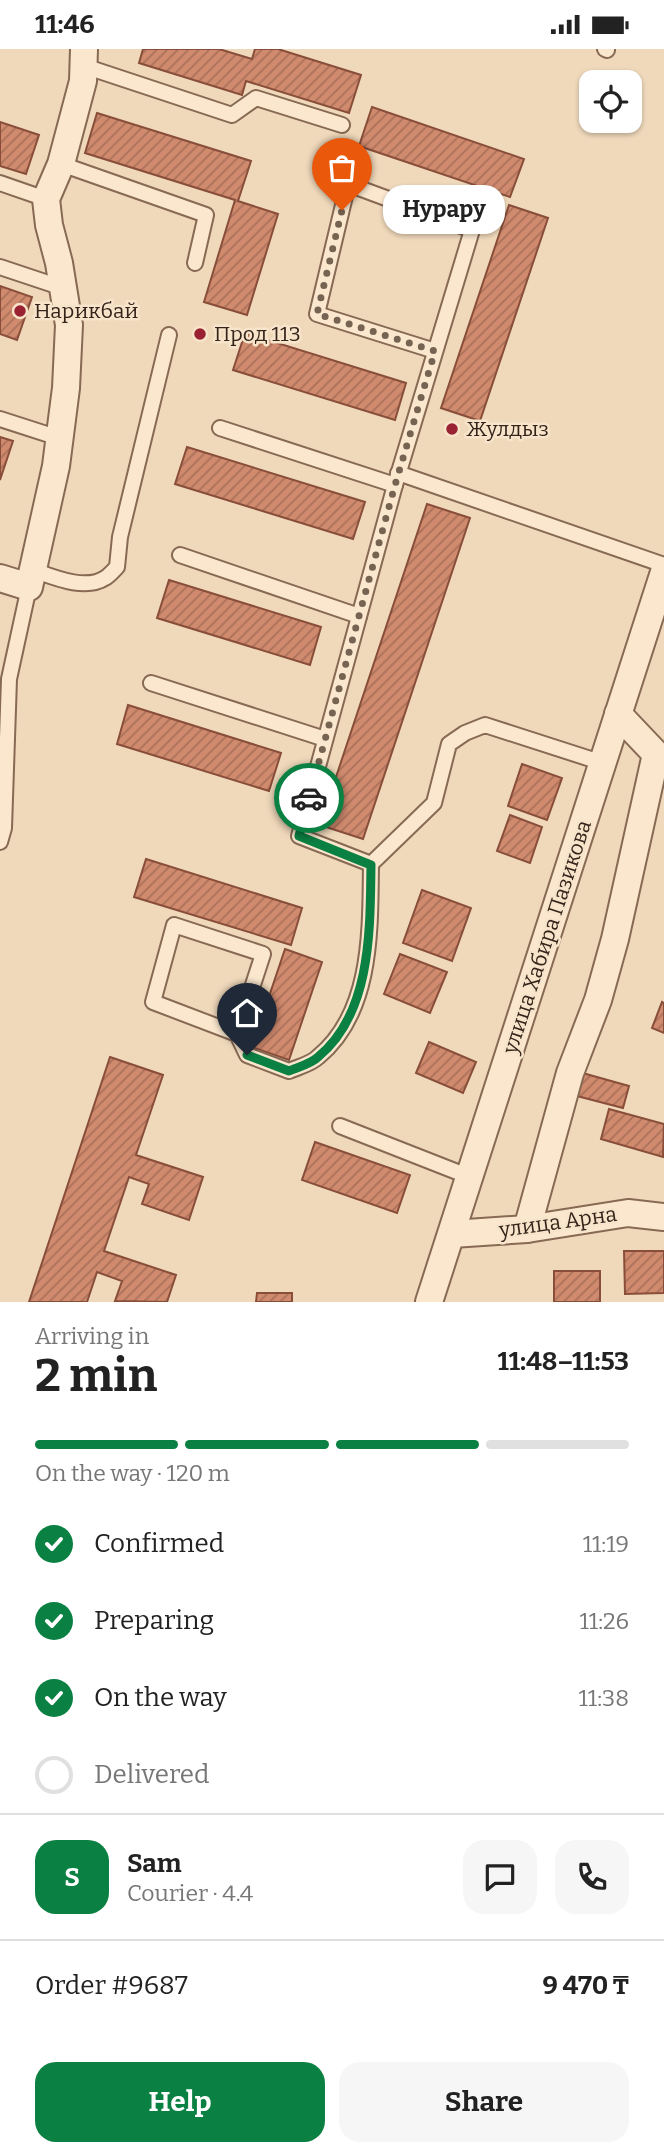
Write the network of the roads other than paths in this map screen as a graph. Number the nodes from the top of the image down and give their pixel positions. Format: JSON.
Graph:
{"nodes":[{"id":1,"x":84,"y":58,"type":"edge"},
{"id":2,"x":342,"y":125,"type":"dead end"},
{"id":3,"x":61,"y":164,"type":"junction"},
{"id":4,"x":0,"y":183,"type":"edge"},
{"id":5,"x":47,"y":199,"type":"junction"},
{"id":6,"x":195,"y":263,"type":"dead end"},
{"id":7,"x":0,"y":267,"type":"edge"},
{"id":8,"x":63,"y":288,"type":"junction"},
{"id":9,"x":169,"y":335,"type":"dead end"},
{"id":10,"x":435,"y":351,"type":"junction"},
{"id":11,"x":0,"y":419,"type":"edge"},
{"id":12,"x":220,"y":428,"type":"dead end"},
{"id":13,"x":59,"y":438,"type":"junction"},
{"id":14,"x":397,"y":479,"type":"junction"},
{"id":15,"x":180,"y":555,"type":"dead end"},
{"id":16,"x":664,"y":565,"type":"edge"},
{"id":17,"x":664,"y":572,"type":"edge"},
{"id":18,"x":0,"y":578,"type":"edge"},
{"id":19,"x":31,"y":579,"type":"junction"},
{"id":20,"x":359,"y":616,"type":"junction"},
{"id":21,"x":151,"y":683,"type":"dead end"},
{"id":22,"x":618,"y":714,"type":"junction"},
{"id":23,"x":325,"y":739,"type":"junction"},
{"id":24,"x":603,"y":763,"type":"junction"},
{"id":25,"x":0,"y":842,"type":"edge"},
{"id":26,"x":371,"y":865,"type":"junction"},
{"id":27,"x":237,"y":1034,"type":"junction"},
{"id":28,"x":340,"y":1126,"type":"dead end"},
{"id":29,"x":470,"y":1177,"type":"junction"},
{"id":30,"x":664,"y":1217,"type":"edge"},
{"id":31,"x":527,"y":1229,"type":"junction"},
{"id":32,"x":452,"y":1234,"type":"junction"},
{"id":33,"x":429,"y":1302,"type":"edge"}],
"edges":[{"from":1,"to":2,"type":"lane"},
{"from":1,"to":3,"type":"street"},
{"from":3,"to":5,"type":"street"},
{"from":3,"to":6,"type":"lane"},
{"from":4,"to":5,"type":"lane"},
{"from":5,"to":8,"type":"street"},
{"from":7,"to":8,"type":"lane"},
{"from":8,"to":13,"type":"street"},
{"from":9,"to":19,"type":"lane"},
{"from":10,"to":10,"type":"lane"},
{"from":10,"to":14,"type":"lane"},
{"from":11,"to":13,"type":"lane"},
{"from":12,"to":14,"type":"lane"},
{"from":13,"to":19,"type":"street"},
{"from":14,"to":16,"type":"lane"},
{"from":14,"to":20,"type":"lane"},
{"from":15,"to":20,"type":"lane"},
{"from":17,"to":22,"type":"street","name":"улица Хабира Пазикова"},
{"from":18,"to":19,"type":"street"},
{"from":19,"to":25,"type":"lane"},
{"from":20,"to":23,"type":"lane"},
{"from":21,"to":23,"type":"lane"},
{"from":22,"to":24,"type":"street","name":"улица Хабира Пазикова"},
{"from":22,"to":31,"type":"street"},
{"from":23,"to":26,"type":"lane"},
{"from":24,"to":26,"type":"lane"},
{"from":24,"to":29,"type":"street","name":"улица Хабира Пазикова"},
{"from":26,"to":27,"type":"lane"},
{"from":27,"to":27,"type":"lane"},
{"from":28,"to":29,"type":"lane"},
{"from":29,"to":32,"type":"street","name":"улица Хабира Пазикова"},
{"from":30,"to":31,"type":"street","name":"улица Арна"},
{"from":31,"to":32,"type":"street","name":"улица Арна"},
{"from":32,"to":33,"type":"street","name":"улица Хабира Пазикова"}]}
